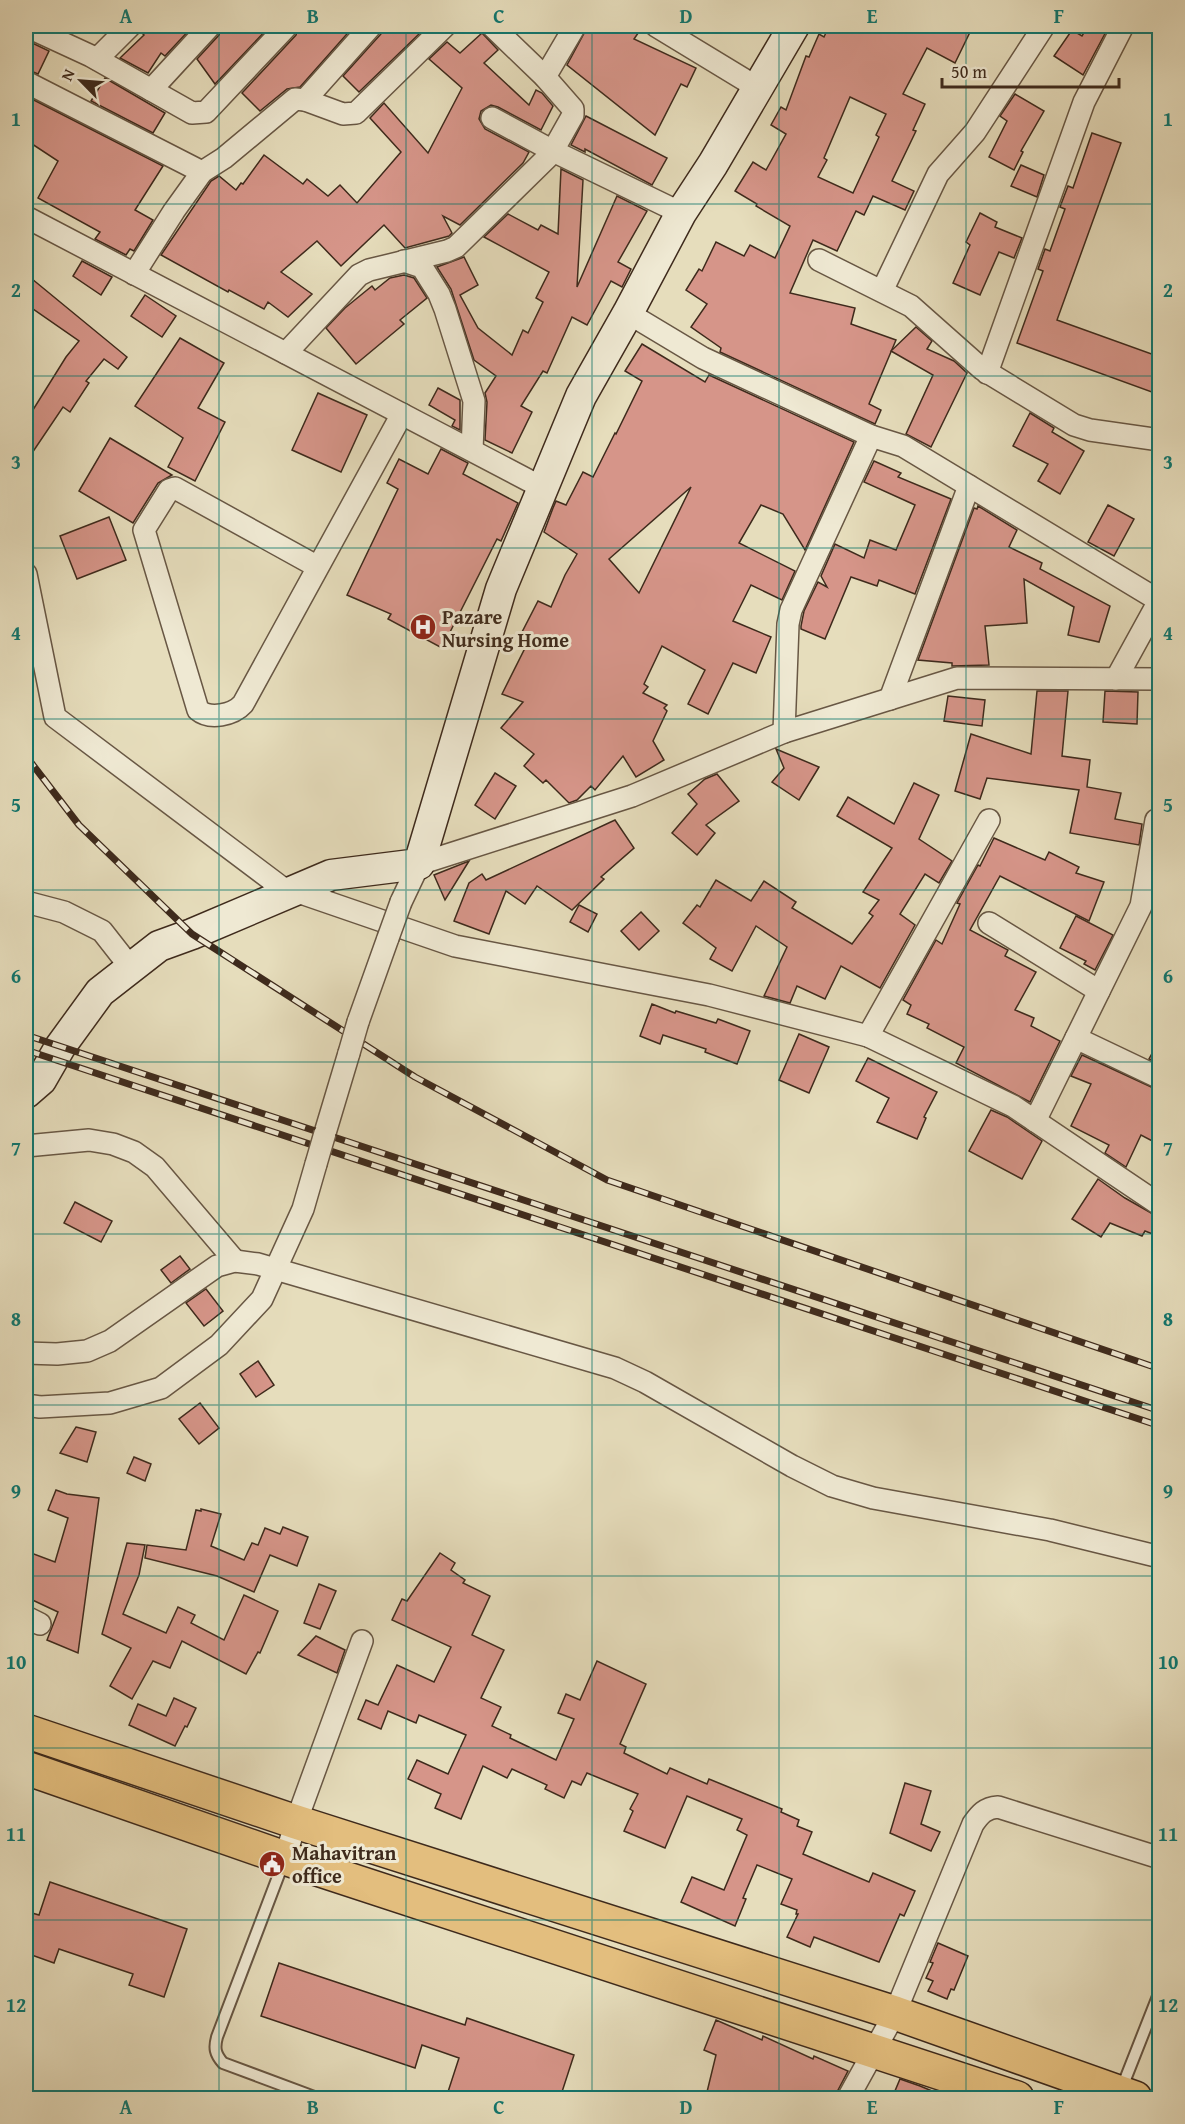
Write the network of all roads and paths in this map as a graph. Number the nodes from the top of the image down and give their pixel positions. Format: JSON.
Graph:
{"nodes":[{"id":1,"x":26,"y":26,"type":"edge"},
{"id":2,"x":130,"y":26,"type":"edge"},
{"id":3,"x":210,"y":26,"type":"edge"},
{"id":4,"x":287,"y":26,"type":"edge"},
{"id":5,"x":371,"y":26,"type":"edge"},
{"id":6,"x":445,"y":26,"type":"edge"},
{"id":7,"x":492,"y":26,"type":"edge"},
{"id":8,"x":575,"y":26,"type":"edge"},
{"id":9,"x":656,"y":26,"type":"edge"},
{"id":10,"x":794,"y":26,"type":"edge"},
{"id":11,"x":1044,"y":26,"type":"edge"},
{"id":12,"x":1123,"y":26,"type":"edge"},
{"id":13,"x":55,"y":32,"type":"edge"},
{"id":14,"x":97,"y":59,"type":"junction"},
{"id":15,"x":545,"y":77,"type":"junction"},
{"id":16,"x":26,"y":81,"type":"edge"},
{"id":17,"x":758,"y":88,"type":"junction"},
{"id":18,"x":151,"y":90,"type":"junction"},
{"id":19,"x":305,"y":100,"type":"junction"},
{"id":20,"x":492,"y":117,"type":"dead end"},
{"id":21,"x":553,"y":151,"type":"junction"},
{"id":22,"x":202,"y":172,"type":"junction"},
{"id":23,"x":681,"y":213,"type":"junction"},
{"id":24,"x":26,"y":217,"type":"edge"},
{"id":25,"x":819,"y":260,"type":"dead end"},
{"id":26,"x":404,"y":261,"type":"junction"},
{"id":27,"x":135,"y":274,"type":"junction"},
{"id":28,"x":882,"y":291,"type":"junction"},
{"id":29,"x":628,"y":313,"type":"junction"},
{"id":30,"x":286,"y":353,"type":"junction"},
{"id":31,"x":987,"y":373,"type":"junction"},
{"id":32,"x":402,"y":414,"type":"junction"},
{"id":33,"x":871,"y":436,"type":"junction"},
{"id":34,"x":1160,"y":440,"type":"edge"},
{"id":35,"x":472,"y":450,"type":"junction"},
{"id":36,"x":969,"y":486,"type":"junction"},
{"id":37,"x":543,"y":488,"type":"junction"},
{"id":38,"x":318,"y":567,"type":"junction"},
{"id":39,"x":26,"y":574,"type":"edge"},
{"id":40,"x":1159,"y":600,"type":"edge"},
{"id":41,"x":1116,"y":679,"type":"junction"},
{"id":42,"x":1160,"y":679,"type":"edge"},
{"id":43,"x":890,"y":699,"type":"junction"},
{"id":44,"x":784,"y":732,"type":"junction"},
{"id":45,"x":989,"y":820,"type":"dead end"},
{"id":46,"x":1156,"y":820,"type":"dead end"},
{"id":47,"x":419,"y":864,"type":"junction"},
{"id":48,"x":292,"y":892,"type":"junction"},
{"id":49,"x":26,"y":902,"type":"edge"},
{"id":50,"x":1151,"y":902,"type":"edge"},
{"id":51,"x":989,"y":923,"type":"dead end"},
{"id":52,"x":131,"y":968,"type":"junction"},
{"id":53,"x":1099,"y":991,"type":"junction"},
{"id":54,"x":868,"y":1036,"type":"junction"},
{"id":55,"x":1077,"y":1038,"type":"junction"},
{"id":56,"x":1160,"y":1078,"type":"edge"},
{"id":57,"x":26,"y":1093,"type":"edge"},
{"id":58,"x":1035,"y":1121,"type":"junction"},
{"id":59,"x":26,"y":1146,"type":"edge"},
{"id":60,"x":1160,"y":1205,"type":"edge"},
{"id":61,"x":235,"y":1261,"type":"junction"},
{"id":62,"x":276,"y":1269,"type":"junction"},
{"id":63,"x":26,"y":1353,"type":"edge"},
{"id":64,"x":26,"y":1405,"type":"edge"},
{"id":65,"x":1160,"y":1557,"type":"edge"},
{"id":66,"x":362,"y":1641,"type":"dead end"},
{"id":67,"x":26,"y":1731,"type":"edge"},
{"id":68,"x":26,"y":1768,"type":"edge"},
{"id":69,"x":296,"y":1822,"type":"junction"},
{"id":70,"x":285,"y":1858,"type":"junction"},
{"id":71,"x":1160,"y":1858,"type":"edge"},
{"id":72,"x":1160,"y":1991,"type":"edge"},
{"id":73,"x":895,"y":2013,"type":"junction"},
{"id":74,"x":1155,"y":2016,"type":"edge"},
{"id":75,"x":874,"y":2052,"type":"junction"},
{"id":76,"x":1127,"y":2096,"type":"edge"},
{"id":77,"x":317,"y":2098,"type":"edge"},
{"id":78,"x":848,"y":2098,"type":"edge"},
{"id":79,"x":1017,"y":2098,"type":"edge"}],
"edges":[{"from":1,"to":13,"type":"street"},
{"from":2,"to":14,"type":"street"},
{"from":3,"to":18,"type":"street"},
{"from":4,"to":18,"type":"street"},
{"from":5,"to":19,"type":"street"},
{"from":6,"to":19,"type":"street"},
{"from":7,"to":15,"type":"street"},
{"from":8,"to":15,"type":"street"},
{"from":9,"to":17,"type":"street"},
{"from":10,"to":17,"type":"main road"},
{"from":11,"to":28,"type":"street"},
{"from":12,"to":31,"type":"street"},
{"from":13,"to":14,"type":"street"},
{"from":14,"to":18,"type":"street"},
{"from":15,"to":21,"type":"street"},
{"from":16,"to":22,"type":"street"},
{"from":17,"to":23,"type":"main road"},
{"from":19,"to":22,"type":"street"},
{"from":20,"to":21,"type":"street"},
{"from":21,"to":23,"type":"street"},
{"from":21,"to":26,"type":"street"},
{"from":22,"to":27,"type":"street"},
{"from":23,"to":29,"type":"main road"},
{"from":24,"to":27,"type":"street"},
{"from":25,"to":28,"type":"street"},
{"from":26,"to":30,"type":"street"},
{"from":26,"to":35,"type":"street"},
{"from":27,"to":30,"type":"street"},
{"from":28,"to":31,"type":"street"},
{"from":29,"to":33,"type":"street"},
{"from":29,"to":37,"type":"main road"},
{"from":30,"to":32,"type":"street"},
{"from":31,"to":34,"type":"street"},
{"from":32,"to":35,"type":"street"},
{"from":32,"to":38,"type":"street"},
{"from":33,"to":36,"type":"street"},
{"from":33,"to":44,"type":"street"},
{"from":35,"to":37,"type":"street"},
{"from":36,"to":40,"type":"street"},
{"from":36,"to":43,"type":"street"},
{"from":37,"to":47,"type":"main road"},
{"from":38,"to":38,"type":"street"},
{"from":39,"to":48,"type":"street"},
{"from":40,"to":41,"type":"street"},
{"from":41,"to":42,"type":"street"},
{"from":41,"to":43,"type":"street"},
{"from":43,"to":44,"type":"street"},
{"from":44,"to":47,"type":"street"},
{"from":45,"to":54,"type":"street"},
{"from":46,"to":50,"type":"street"},
{"from":47,"to":48,"type":"main road"},
{"from":47,"to":62,"type":"street","bridge":true},
{"from":48,"to":52,"type":"main road"},
{"from":48,"to":54,"type":"street"},
{"from":49,"to":52,"type":"street"},
{"from":50,"to":53,"type":"street"},
{"from":51,"to":53,"type":"street"},
{"from":52,"to":57,"type":"main road"},
{"from":53,"to":55,"type":"street"},
{"from":54,"to":58,"type":"street"},
{"from":55,"to":56,"type":"street"},
{"from":55,"to":58,"type":"street"},
{"from":58,"to":60,"type":"street"},
{"from":59,"to":61,"type":"street"},
{"from":61,"to":62,"type":"street"},
{"from":61,"to":63,"type":"street"},
{"from":62,"to":64,"type":"street"},
{"from":62,"to":65,"type":"street"},
{"from":66,"to":69,"type":"street"},
{"from":67,"to":69,"type":"main road"},
{"from":68,"to":70,"type":"main road"},
{"from":69,"to":70,"type":"street"},
{"from":69,"to":73,"type":"main road"},
{"from":70,"to":75,"type":"main road"},
{"from":70,"to":77,"type":"lane"},
{"from":71,"to":73,"type":"street"},
{"from":72,"to":74,"type":"lane"},
{"from":73,"to":75,"type":"street"},
{"from":73,"to":76,"type":"main road"},
{"from":74,"to":76,"type":"lane"},
{"from":75,"to":78,"type":"street"},
{"from":75,"to":79,"type":"main road"}]}
